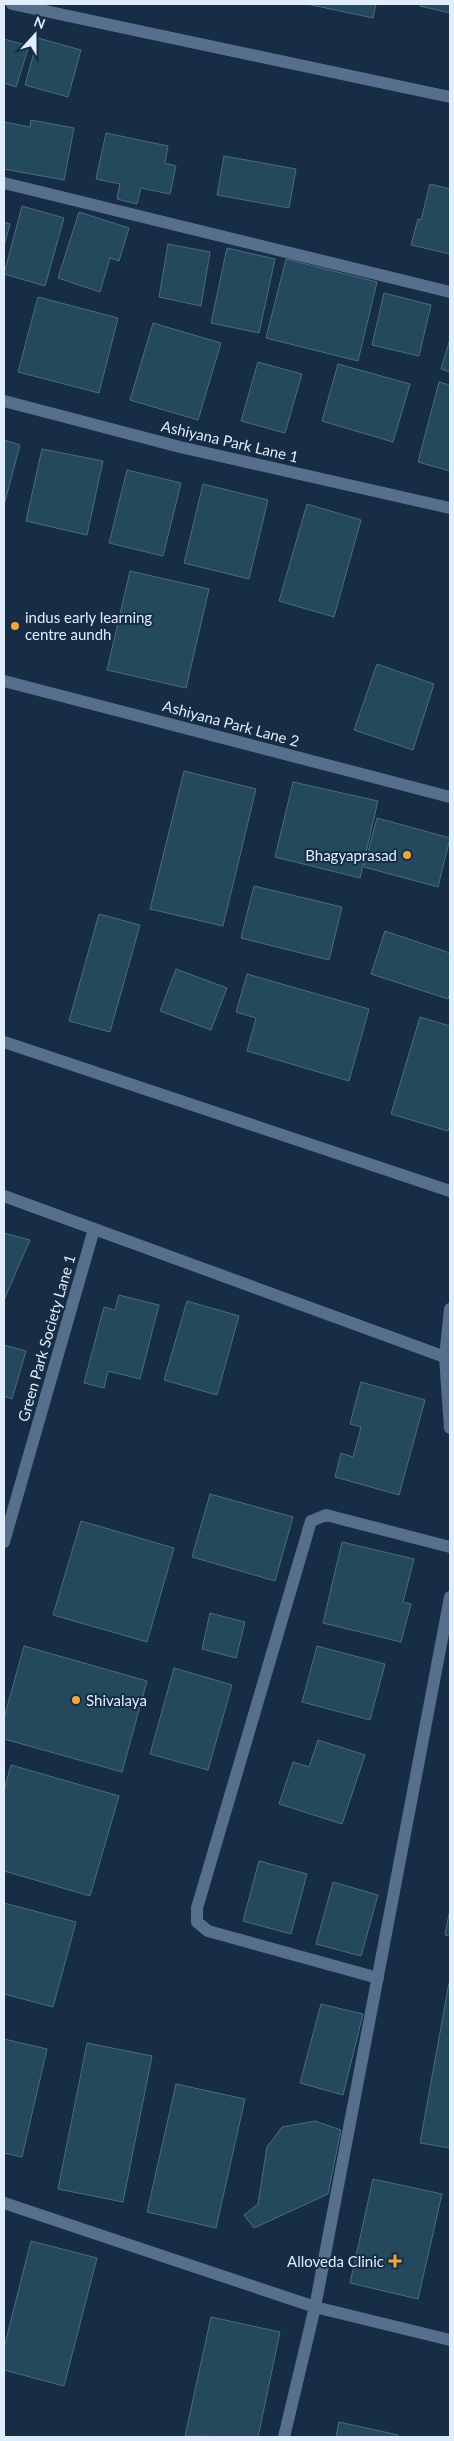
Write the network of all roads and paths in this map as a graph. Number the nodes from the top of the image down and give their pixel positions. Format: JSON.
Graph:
{"nodes":[{"id":1,"x":12,"y":4,"type":"edge"},
{"id":2,"x":450,"y":97,"type":"edge"},
{"id":3,"x":4,"y":183,"type":"edge"},
{"id":4,"x":450,"y":292,"type":"edge"},
{"id":5,"x":4,"y":401,"type":"edge"},
{"id":6,"x":450,"y":508,"type":"edge"},
{"id":7,"x":4,"y":681,"type":"edge"},
{"id":8,"x":450,"y":797,"type":"edge"},
{"id":9,"x":4,"y":1042,"type":"edge"},
{"id":10,"x":450,"y":1191,"type":"edge"},
{"id":11,"x":4,"y":1196,"type":"edge"},
{"id":12,"x":94,"y":1229,"type":"junction"},
{"id":13,"x":450,"y":1309,"type":"edge"},
{"id":14,"x":445,"y":1357,"type":"junction"},
{"id":15,"x":450,"y":1428,"type":"edge"},
{"id":16,"x":4,"y":1542,"type":"edge"},
{"id":17,"x":450,"y":1547,"type":"edge"},
{"id":18,"x":450,"y":1597,"type":"edge"},
{"id":19,"x":378,"y":1978,"type":"junction"},
{"id":20,"x":4,"y":2203,"type":"edge"},
{"id":21,"x":315,"y":2307,"type":"junction"},
{"id":22,"x":450,"y":2340,"type":"edge"},
{"id":23,"x":284,"y":2437,"type":"edge"}],
"edges":[{"from":1,"to":2,"type":"street"},
{"from":3,"to":4,"type":"street"},
{"from":5,"to":6,"type":"street","name":"Ashiyana Park Lane 1"},
{"from":7,"to":8,"type":"street","name":"Ashiyana Park Lane 2"},
{"from":9,"to":10,"type":"street"},
{"from":11,"to":12,"type":"street"},
{"from":12,"to":14,"type":"street"},
{"from":12,"to":16,"type":"street","name":"Green Park Society Lane 1"},
{"from":13,"to":14,"type":"street"},
{"from":14,"to":15,"type":"street"},
{"from":17,"to":19,"type":"street"},
{"from":18,"to":19,"type":"street"},
{"from":19,"to":21,"type":"street"},
{"from":20,"to":21,"type":"street"},
{"from":21,"to":22,"type":"street"},
{"from":21,"to":23,"type":"street"}]}
